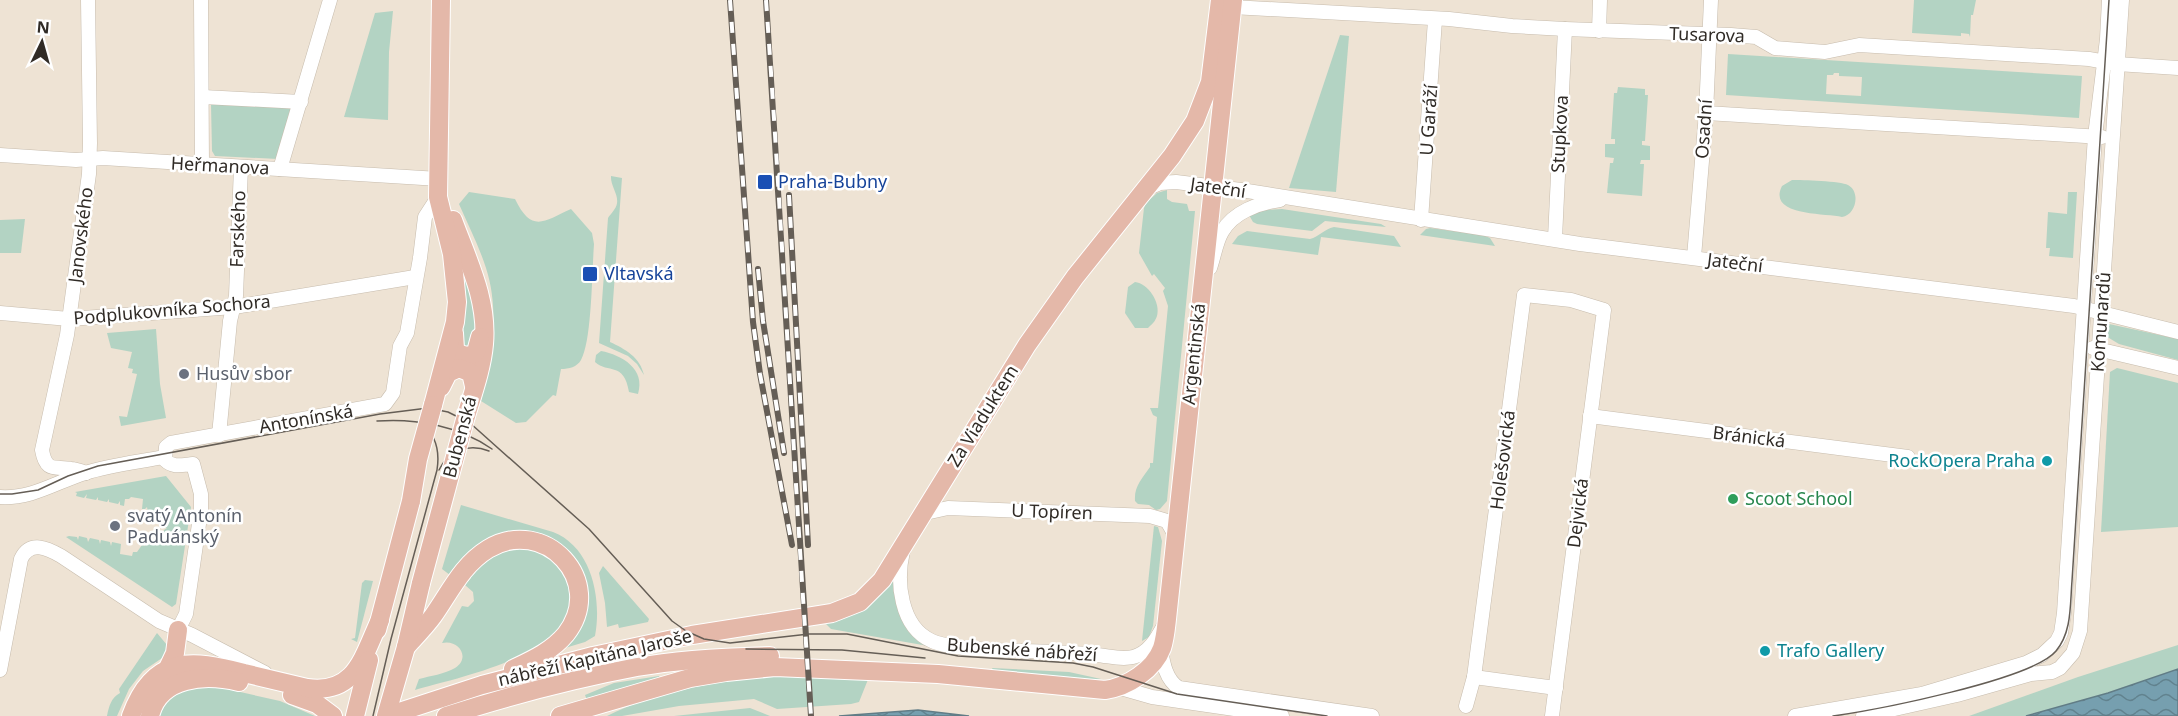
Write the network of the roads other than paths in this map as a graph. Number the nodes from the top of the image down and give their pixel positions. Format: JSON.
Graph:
{"nodes":[{"id":1,"x":88,"y":0,"type":"edge"},
{"id":2,"x":201,"y":0,"type":"edge"},
{"id":3,"x":330,"y":0,"type":"edge"},
{"id":4,"x":441,"y":0,"type":"edge"},
{"id":5,"x":1600,"y":0,"type":"edge"},
{"id":6,"x":1711,"y":0,"type":"edge"},
{"id":7,"x":2109,"y":0,"type":"edge"},
{"id":8,"x":2122,"y":0,"type":"edge"},
{"id":9,"x":1228,"y":2,"type":"edge"},
{"id":10,"x":1349,"y":7,"type":"edge"},
{"id":11,"x":1435,"y":20,"type":"junction"},
{"id":12,"x":1566,"y":29,"type":"junction"},
{"id":13,"x":1599,"y":31,"type":"junction"},
{"id":14,"x":1709,"y":34,"type":"junction"},
{"id":15,"x":2110,"y":63,"type":"junction"},
{"id":16,"x":2178,"y":68,"type":"edge"},
{"id":17,"x":203,"y":97,"type":"junction"},
{"id":18,"x":301,"y":102,"type":"junction"},
{"id":19,"x":1706,"y":113,"type":"junction"},
{"id":20,"x":2095,"y":136,"type":"junction"},
{"id":21,"x":2113,"y":137,"type":"junction"},
{"id":22,"x":0,"y":156,"type":"edge"},
{"id":23,"x":90,"y":160,"type":"junction"},
{"id":24,"x":202,"y":165,"type":"junction"},
{"id":25,"x":241,"y":167,"type":"junction"},
{"id":26,"x":280,"y":169,"type":"junction"},
{"id":27,"x":1212,"y":187,"type":"junction"},
{"id":28,"x":439,"y":188,"type":"junction"},
{"id":29,"x":1146,"y":189,"type":"junction"},
{"id":30,"x":1291,"y":199,"type":"junction"},
{"id":31,"x":1421,"y":220,"type":"junction"},
{"id":32,"x":1555,"y":238,"type":"junction"},
{"id":33,"x":1694,"y":257,"type":"junction"},
{"id":34,"x":415,"y":277,"type":"junction"},
{"id":35,"x":1200,"y":299,"type":"junction"},
{"id":36,"x":234,"y":307,"type":"junction"},
{"id":37,"x":2084,"y":309,"type":"junction"},
{"id":38,"x":1604,"y":310,"type":"joint"},
{"id":39,"x":0,"y":313,"type":"edge"},
{"id":40,"x":2102,"y":314,"type":"junction"},
{"id":41,"x":483,"y":317,"type":"junction"},
{"id":42,"x":69,"y":319,"type":"junction"},
{"id":43,"x":455,"y":322,"type":"junction"},
{"id":44,"x":2178,"y":332,"type":"edge"},
{"id":45,"x":2081,"y":345,"type":"junction"},
{"id":46,"x":2099,"y":349,"type":"junction"},
{"id":47,"x":2178,"y":368,"type":"edge"},
{"id":48,"x":443,"y":376,"type":"junction"},
{"id":49,"x":474,"y":386,"type":"junction"},
{"id":50,"x":390,"y":399,"type":"joint"},
{"id":51,"x":1590,"y":416,"type":"junction"},
{"id":52,"x":219,"y":435,"type":"junction"},
{"id":53,"x":164,"y":457,"type":"junction"},
{"id":54,"x":1908,"y":457,"type":"dead end"},
{"id":55,"x":86,"y":472,"type":"junction"},
{"id":56,"x":0,"y":497,"type":"edge"},
{"id":57,"x":921,"y":514,"type":"junction"},
{"id":58,"x":1175,"y":534,"type":"junction"},
{"id":59,"x":904,"y":543,"type":"junction"},
{"id":60,"x":807,"y":618,"type":"joint"},
{"id":61,"x":1167,"y":619,"type":"junction"},
{"id":62,"x":380,"y":620,"type":"junction"},
{"id":63,"x":178,"y":630,"type":"junction"},
{"id":64,"x":406,"y":647,"type":"junction"},
{"id":65,"x":1161,"y":650,"type":"junction"},
{"id":66,"x":0,"y":670,"type":"edge"},
{"id":67,"x":167,"y":670,"type":"junction"},
{"id":68,"x":938,"y":674,"type":"junction"},
{"id":69,"x":1474,"y":677,"type":"junction"},
{"id":70,"x":281,"y":682,"type":"junction"},
{"id":71,"x":482,"y":685,"type":"junction"},
{"id":72,"x":1117,"y":687,"type":"junction"},
{"id":73,"x":1556,"y":688,"type":"junction"},
{"id":74,"x":1466,"y":705,"type":"dead end"},
{"id":75,"x":133,"y":710,"type":"edge"},
{"id":76,"x":355,"y":713,"type":"edge"},
{"id":77,"x":1275,"y":715,"type":"edge"},
{"id":78,"x":150,"y":716,"type":"edge"},
{"id":79,"x":333,"y":716,"type":"edge"},
{"id":80,"x":386,"y":716,"type":"edge"},
{"id":81,"x":446,"y":716,"type":"edge"},
{"id":82,"x":560,"y":716,"type":"edge"},
{"id":83,"x":1372,"y":716,"type":"edge"},
{"id":84,"x":1552,"y":716,"type":"edge"},
{"id":85,"x":1796,"y":716,"type":"edge"},
{"id":86,"x":1863,"y":716,"type":"edge"}],
"edges":[{"from":1,"to":23,"type":"street","name":"Janovského"},
{"from":2,"to":17,"type":"street"},
{"from":3,"to":18,"type":"street"},
{"from":4,"to":28,"type":"main road","name":"Bubenská"},
{"from":5,"to":13,"type":"street"},
{"from":6,"to":14,"type":"street","name":"Osadní"},
{"from":7,"to":15,"type":"street","name":"Komunardů"},
{"from":8,"to":15,"type":"street","name":"Komunardů"},
{"from":9,"to":10,"type":"street","name":"Tusarova"},
{"from":9,"to":27,"type":"main road","name":"Argentinská"},
{"from":9,"to":29,"type":"main road"},
{"from":10,"to":11,"type":"street","name":"Tusarova"},
{"from":11,"to":12,"type":"street","name":"Tusarova"},
{"from":11,"to":31,"type":"street","name":"U Garáží"},
{"from":12,"to":13,"type":"street","name":"Tusarova"},
{"from":12,"to":32,"type":"street","name":"Stupkova"},
{"from":13,"to":14,"type":"street","name":"Tusarova"},
{"from":14,"to":15,"type":"street","name":"Tusarova"},
{"from":14,"to":19,"type":"street","name":"Osadní"},
{"from":15,"to":16,"type":"street","name":"Tusarova"},
{"from":15,"to":20,"type":"street","name":"Komunardů"},
{"from":15,"to":21,"type":"street","name":"Komunardů"},
{"from":17,"to":18,"type":"street"},
{"from":17,"to":24,"type":"street"},
{"from":18,"to":26,"type":"street"},
{"from":19,"to":20,"type":"street"},
{"from":19,"to":33,"type":"street","name":"Osadní"},
{"from":20,"to":21,"type":"street"},
{"from":20,"to":37,"type":"street","name":"Komunardů"},
{"from":21,"to":40,"type":"street","name":"Komunardů"},
{"from":22,"to":23,"type":"street","name":"Heřmanova"},
{"from":23,"to":24,"type":"street","name":"Heřmanova"},
{"from":23,"to":42,"type":"street","name":"Janovského"},
{"from":24,"to":25,"type":"street","name":"Heřmanova"},
{"from":25,"to":26,"type":"street","name":"Heřmanova"},
{"from":25,"to":36,"type":"street","name":"Farského"},
{"from":26,"to":28,"type":"street","name":"Heřmanova"},
{"from":27,"to":29,"type":"street","name":"Jateční"},
{"from":27,"to":30,"type":"street","name":"Jateční"},
{"from":27,"to":35,"type":"main road","name":"Argentinská"},
{"from":28,"to":34,"type":"street","name":"Bubenská"},
{"from":28,"to":41,"type":"main road","name":"Bubenská"},
{"from":28,"to":43,"type":"main road","name":"Bubenská"},
{"from":29,"to":57,"type":"main road","name":"Za Viaduktem"},
{"from":30,"to":31,"type":"street","name":"Jateční"},
{"from":30,"to":35,"type":"street","name":"Jateční"},
{"from":31,"to":32,"type":"street","name":"Jateční"},
{"from":32,"to":33,"type":"street","name":"Jateční"},
{"from":33,"to":37,"type":"street","name":"Jateční"},
{"from":34,"to":36,"type":"street","name":"Podplukovníka Sochora"},
{"from":34,"to":50,"type":"street","name":"Bubenská"},
{"from":35,"to":58,"type":"main road","name":"Argentinská"},
{"from":36,"to":42,"type":"street","name":"Podplukovníka Sochora"},
{"from":36,"to":52,"type":"street","name":"Farského"},
{"from":37,"to":40,"type":"street","name":"Jateční"},
{"from":37,"to":45,"type":"street","name":"Komunardů"},
{"from":38,"to":51,"type":"street","name":"Dejvická"},
{"from":38,"to":69,"type":"street","name":"Holešovická"},
{"from":39,"to":42,"type":"street","name":"Podplukovníka Sochora"},
{"from":40,"to":44,"type":"street","name":"Jateční"},
{"from":40,"to":46,"type":"street","name":"Komunardů"},
{"from":41,"to":43,"type":"main road"},
{"from":41,"to":49,"type":"main road","name":"Bubenská"},
{"from":42,"to":55,"type":"street","name":"Janovského"},
{"from":43,"to":48,"type":"main road","name":"Bubenská"},
{"from":45,"to":46,"type":"street"},
{"from":45,"to":85,"type":"street","name":"Komunardů"},
{"from":46,"to":47,"type":"street"},
{"from":46,"to":86,"type":"street","name":"Komunardů"},
{"from":48,"to":49,"type":"main road"},
{"from":48,"to":62,"type":"main road","name":"Bubenská","bridge":true},
{"from":49,"to":64,"type":"main road","name":"Bubenská","bridge":true},
{"from":50,"to":52,"type":"street","name":"Antonínská"},
{"from":51,"to":54,"type":"street","name":"Bránická"},
{"from":51,"to":73,"type":"street","name":"Dejvická"},
{"from":52,"to":53,"type":"street","name":"Antonínská"},
{"from":53,"to":55,"type":"street"},
{"from":53,"to":63,"type":"street"},
{"from":55,"to":56,"type":"street"},
{"from":57,"to":58,"type":"street","name":"U Topíren"},
{"from":57,"to":59,"type":"main road","name":"Za Viaduktem"},
{"from":58,"to":61,"type":"main road","name":"Argentinská"},
{"from":59,"to":60,"type":"main road","name":"Za Viaduktem"},
{"from":59,"to":61,"type":"street","name":"Bubenské nábřeží"},
{"from":60,"to":71,"type":"main road","name":"nábřeží Kapitána Jaroše"},
{"from":61,"to":65,"type":"main road","name":"Argentinská"},
{"from":62,"to":70,"type":"main road"},
{"from":62,"to":76,"type":"main road","name":"Bubenská"},
{"from":63,"to":66,"type":"street"},
{"from":63,"to":67,"type":"main road"},
{"from":63,"to":70,"type":"street"},
{"from":64,"to":71,"type":"main road"},
{"from":64,"to":80,"type":"main road","name":"Bubenská"},
{"from":65,"to":72,"type":"main road","name":"Argentinská"},
{"from":65,"to":83,"type":"street"},
{"from":67,"to":70,"type":"main road"},
{"from":67,"to":75,"type":"main road"},
{"from":68,"to":72,"type":"main road","name":"Bubenské nábřeží"},
{"from":68,"to":81,"type":"main road","name":"nábřeží Kapitána Jaroše"},
{"from":68,"to":82,"type":"main road"},
{"from":69,"to":73,"type":"street"},
{"from":69,"to":74,"type":"street","name":"Holešovická"},
{"from":71,"to":80,"type":"main road","name":"nábřeží Kapitána Jaroše"},
{"from":72,"to":77,"type":"street","name":"Bubenské nábřeží"},
{"from":73,"to":84,"type":"street","name":"Dejvická"},
{"from":78,"to":79,"type":"main road"}]}
